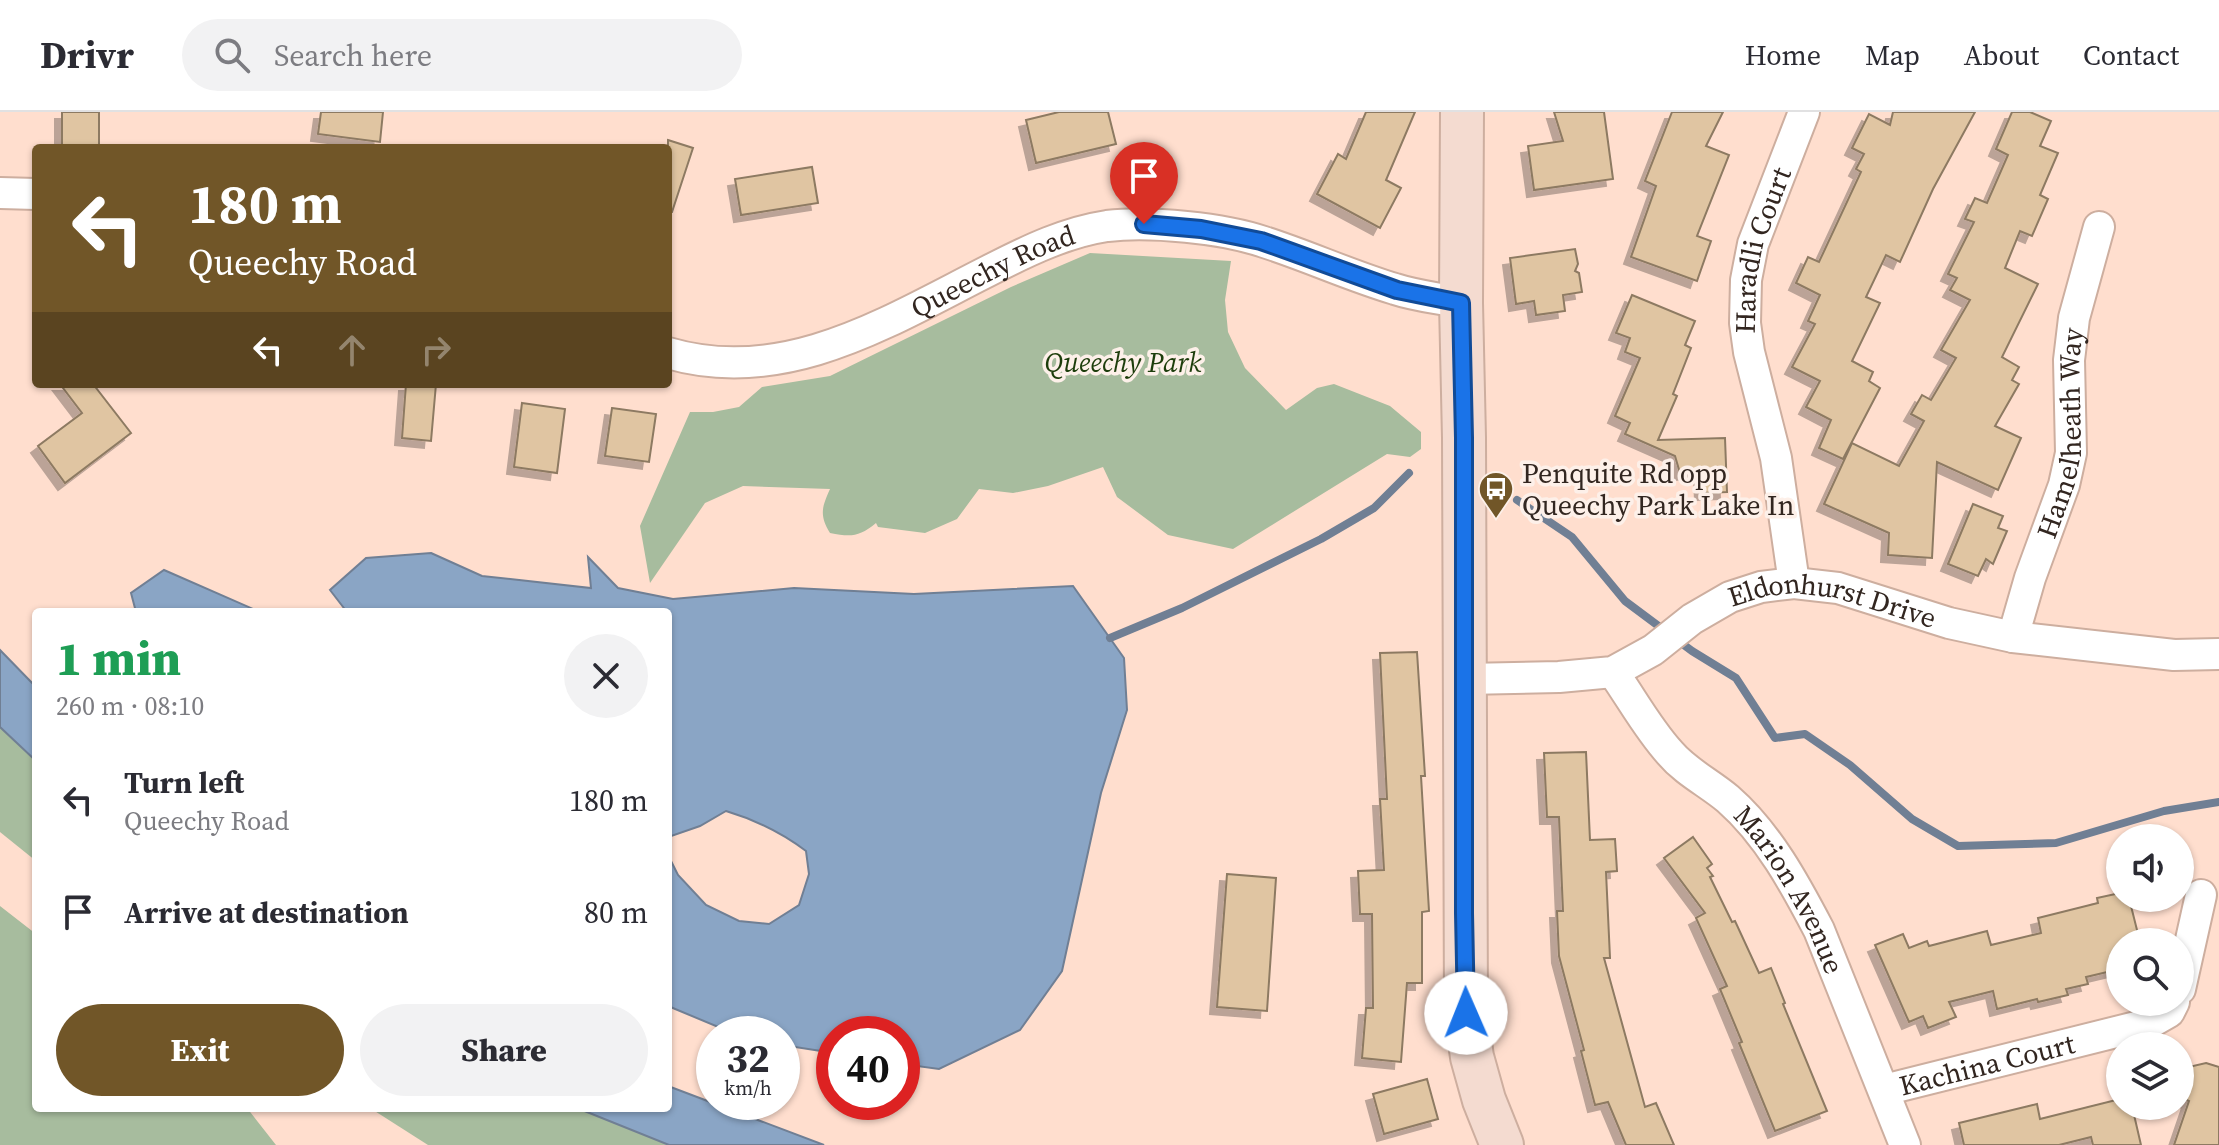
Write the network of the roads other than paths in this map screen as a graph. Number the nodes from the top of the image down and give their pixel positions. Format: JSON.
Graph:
{"nodes":[{"id":1,"x":1462,"y":112,"type":"edge"},
{"id":2,"x":1804,"y":112,"type":"edge"},
{"id":3,"x":0,"y":193,"type":"edge"},
{"id":4,"x":32,"y":194,"type":"edge"},
{"id":5,"x":2099,"y":227,"type":"dead end"},
{"id":6,"x":1461,"y":303,"type":"junction"},
{"id":7,"x":672,"y":354,"type":"edge"},
{"id":8,"x":1794,"y":583,"type":"junction"},
{"id":9,"x":2013,"y":637,"type":"junction"},
{"id":10,"x":2219,"y":654,"type":"edge"},
{"id":11,"x":1613,"y":672,"type":"junction"},
{"id":12,"x":1466,"y":679,"type":"junction"},
{"id":13,"x":2201,"y":895,"type":"dead end"},
{"id":14,"x":2194,"y":928,"type":"edge"},
{"id":15,"x":2161,"y":1016,"type":"edge"},
{"id":16,"x":1884,"y":1090,"type":"junction"},
{"id":17,"x":1502,"y":1145,"type":"edge"},
{"id":18,"x":1905,"y":1145,"type":"edge"}],
"edges":[{"from":1,"to":6,"type":"street"},
{"from":2,"to":8,"type":"street","name":"Haradli Court"},
{"from":3,"to":4,"type":"street"},
{"from":5,"to":9,"type":"street","name":"Hamelheath Way"},
{"from":6,"to":7,"type":"street","name":"Queechy Road"},
{"from":6,"to":12,"type":"street"},
{"from":8,"to":9,"type":"street","name":"Eldonhurst Drive"},
{"from":8,"to":11,"type":"street","name":"Eldonhurst Drive"},
{"from":9,"to":10,"type":"street","name":"Eldonhurst Drive"},
{"from":11,"to":12,"type":"street","name":"Eldonhurst Drive"},
{"from":11,"to":16,"type":"street","name":"Marion Avenue"},
{"from":12,"to":17,"type":"street"},
{"from":13,"to":14,"type":"street"},
{"from":15,"to":16,"type":"street","name":"Kachina Court"},
{"from":16,"to":18,"type":"street","name":"Marion Avenue"}]}
